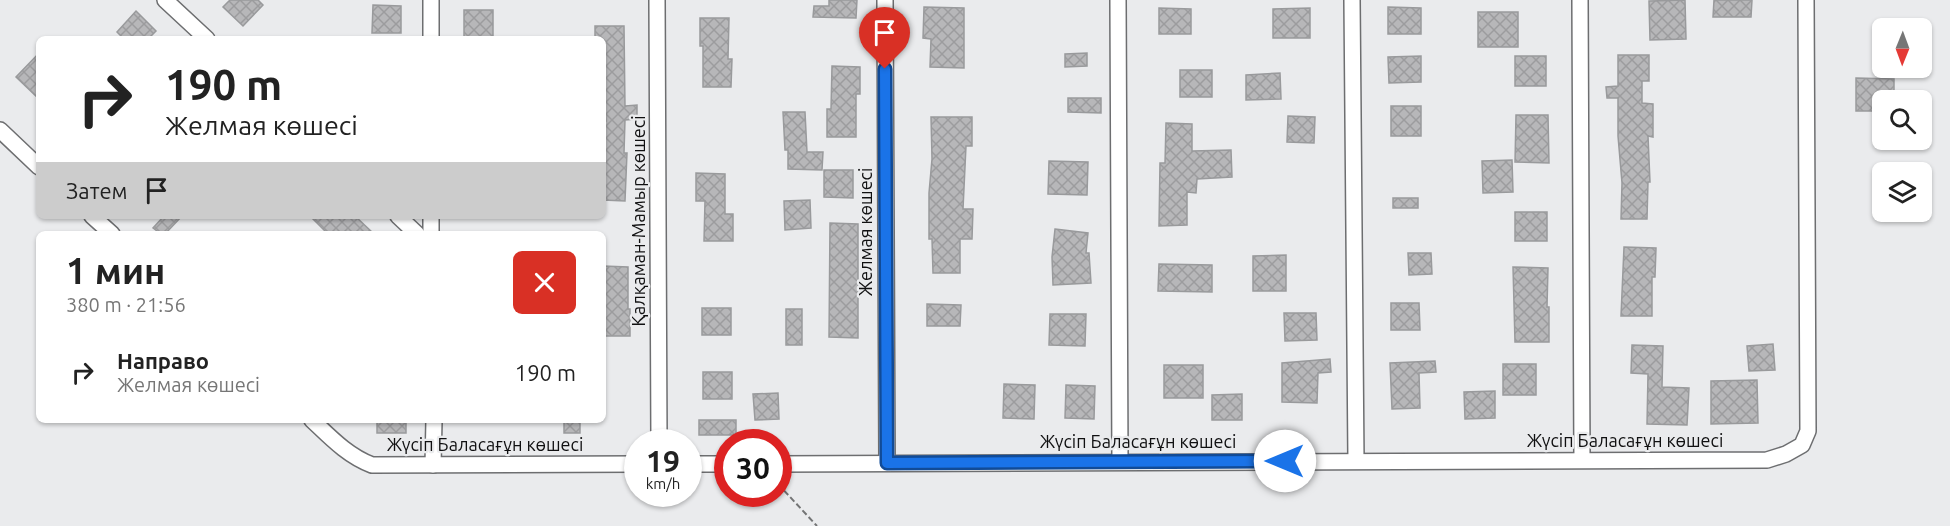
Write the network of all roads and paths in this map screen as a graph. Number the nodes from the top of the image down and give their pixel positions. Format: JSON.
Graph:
{"nodes":[{"id":1,"x":165,"y":0,"type":"edge"},
{"id":2,"x":431,"y":0,"type":"edge"},
{"id":3,"x":657,"y":0,"type":"edge"},
{"id":4,"x":885,"y":0,"type":"edge"},
{"id":5,"x":1118,"y":0,"type":"edge"},
{"id":6,"x":1352,"y":0,"type":"edge"},
{"id":7,"x":1580,"y":0,"type":"edge"},
{"id":8,"x":1806,"y":0,"type":"edge"},
{"id":9,"x":204,"y":36,"type":"edge"},
{"id":10,"x":431,"y":36,"type":"edge"},
{"id":11,"x":0,"y":130,"type":"edge"},
{"id":12,"x":36,"y":163,"type":"edge"},
{"id":13,"x":95,"y":219,"type":"edge"},
{"id":14,"x":401,"y":219,"type":"edge"},
{"id":15,"x":109,"y":231,"type":"edge"},
{"id":16,"x":414,"y":231,"type":"edge"},
{"id":17,"x":315,"y":423,"type":"edge"},
{"id":18,"x":434,"y":423,"type":"edge"},
{"id":19,"x":659,"y":429,"type":"edge"},
{"id":20,"x":1582,"y":460,"type":"junction"},
{"id":21,"x":1356,"y":461,"type":"junction"},
{"id":22,"x":1120,"y":462,"type":"junction"},
{"id":23,"x":887,"y":463,"type":"junction"},
{"id":24,"x":624,"y":464,"type":"edge"},
{"id":25,"x":792,"y":464,"type":"edge"},
{"id":26,"x":433,"y":465,"type":"junction"},
{"id":27,"x":792,"y":498,"type":"edge"},
{"id":28,"x":817,"y":526,"type":"edge"}],
"edges":[{"from":1,"to":9,"type":"street"},
{"from":2,"to":10,"type":"street"},
{"from":3,"to":19,"type":"street","name":"Қалқаман-Мамыр көшесі"},
{"from":4,"to":23,"type":"street","name":"Желмая көшесі"},
{"from":5,"to":22,"type":"street"},
{"from":6,"to":21,"type":"street"},
{"from":7,"to":20,"type":"street"},
{"from":8,"to":20,"type":"street","name":"Жүсіп Баласағұн көшесі"},
{"from":11,"to":12,"type":"street"},
{"from":13,"to":15,"type":"street"},
{"from":14,"to":16,"type":"street"},
{"from":17,"to":26,"type":"street","name":"Жүсіп Баласағұн көшесі"},
{"from":18,"to":26,"type":"street"},
{"from":20,"to":21,"type":"street","name":"Жүсіп Баласағұн көшесі"},
{"from":21,"to":22,"type":"street","name":"Жүсіп Баласағұн көшесі"},
{"from":22,"to":23,"type":"street","name":"Жүсіп Баласағұн көшесі"},
{"from":23,"to":25,"type":"street","name":"Жүсіп Баласағұн көшесі"},
{"from":24,"to":26,"type":"street","name":"Жүсіп Баласағұн көшесі"},
{"from":27,"to":28,"type":"path"}]}
